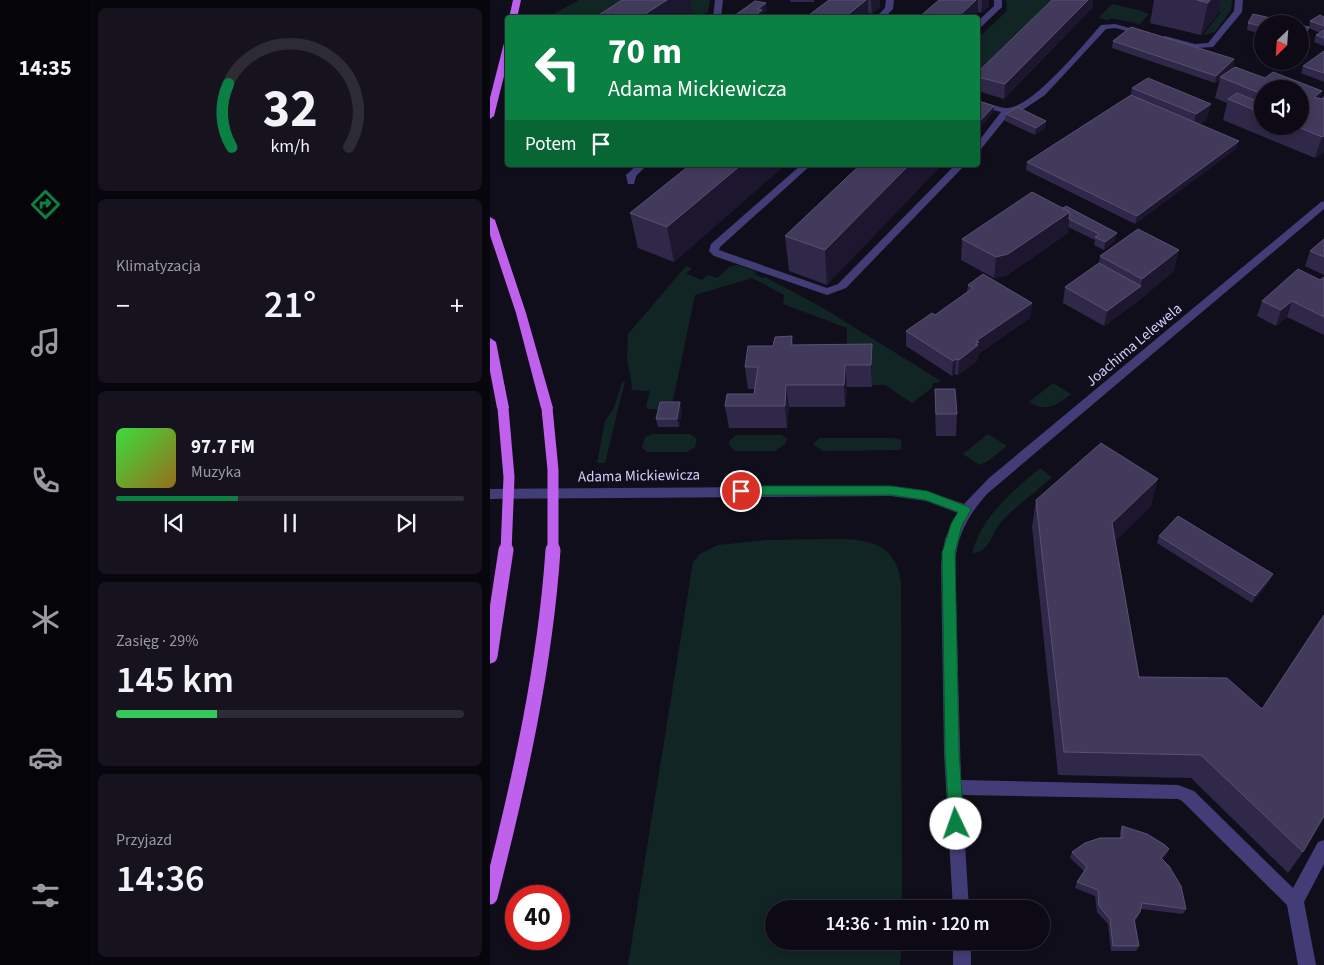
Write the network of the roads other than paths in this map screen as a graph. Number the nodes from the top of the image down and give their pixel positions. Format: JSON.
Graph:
{"nodes":[{"id":1,"x":517,"y":0,"type":"edge"},
{"id":2,"x":719,"y":0,"type":"edge"},
{"id":3,"x":890,"y":0,"type":"edge"},
{"id":4,"x":998,"y":0,"type":"edge"},
{"id":5,"x":1239,"y":0,"type":"edge"},
{"id":6,"x":514,"y":15,"type":"edge"},
{"id":7,"x":717,"y":15,"type":"edge"},
{"id":8,"x":882,"y":15,"type":"edge"},
{"id":9,"x":980,"y":23,"type":"edge"},
{"id":10,"x":505,"y":54,"type":"edge"},
{"id":11,"x":980,"y":104,"type":"edge"},
{"id":12,"x":1007,"y":111,"type":"junction"},
{"id":13,"x":490,"y":116,"type":"edge"},
{"id":14,"x":980,"y":144,"type":"edge"},
{"id":15,"x":640,"y":167,"type":"edge"},
{"id":16,"x":804,"y":167,"type":"edge"},
{"id":17,"x":958,"y":167,"type":"edge"},
{"id":18,"x":631,"y":182,"type":"dead end"},
{"id":19,"x":1324,"y":204,"type":"edge"},
{"id":20,"x":490,"y":220,"type":"edge"},
{"id":21,"x":490,"y":342,"type":"edge"},
{"id":22,"x":490,"y":494,"type":"edge"},
{"id":23,"x":965,"y":510,"type":"junction"},
{"id":24,"x":490,"y":656,"type":"edge"},
{"id":25,"x":955,"y":787,"type":"junction"},
{"id":26,"x":1324,"y":848,"type":"edge"},
{"id":27,"x":490,"y":897,"type":"edge"},
{"id":28,"x":961,"y":900,"type":"edge"},
{"id":29,"x":1295,"y":901,"type":"junction"},
{"id":30,"x":962,"y":950,"type":"edge"},
{"id":31,"x":962,"y":965,"type":"edge"},
{"id":32,"x":1307,"y":965,"type":"edge"}],
"edges":[{"from":1,"to":6,"type":"main road"},
{"from":2,"to":7,"type":"street"},
{"from":3,"to":8,"type":"street"},
{"from":4,"to":9,"type":"street"},
{"from":5,"to":12,"type":"street"},
{"from":10,"to":13,"type":"main road"},
{"from":11,"to":12,"type":"street"},
{"from":12,"to":14,"type":"street"},
{"from":15,"to":18,"type":"street"},
{"from":16,"to":17,"type":"street"},
{"from":19,"to":23,"type":"street","name":"Joachima Lelewela"},
{"from":20,"to":27,"type":"main road","bridge":true},
{"from":21,"to":24,"type":"main road","bridge":true},
{"from":22,"to":23,"type":"street","name":"Adama Mickiewicza"},
{"from":23,"to":25,"type":"street","name":"Joachima Lelewela"},
{"from":25,"to":28,"type":"street","name":"Joachima Lelewela"},
{"from":25,"to":29,"type":"street"},
{"from":26,"to":29,"type":"street"},
{"from":29,"to":32,"type":"street"},
{"from":30,"to":31,"type":"street"}]}
